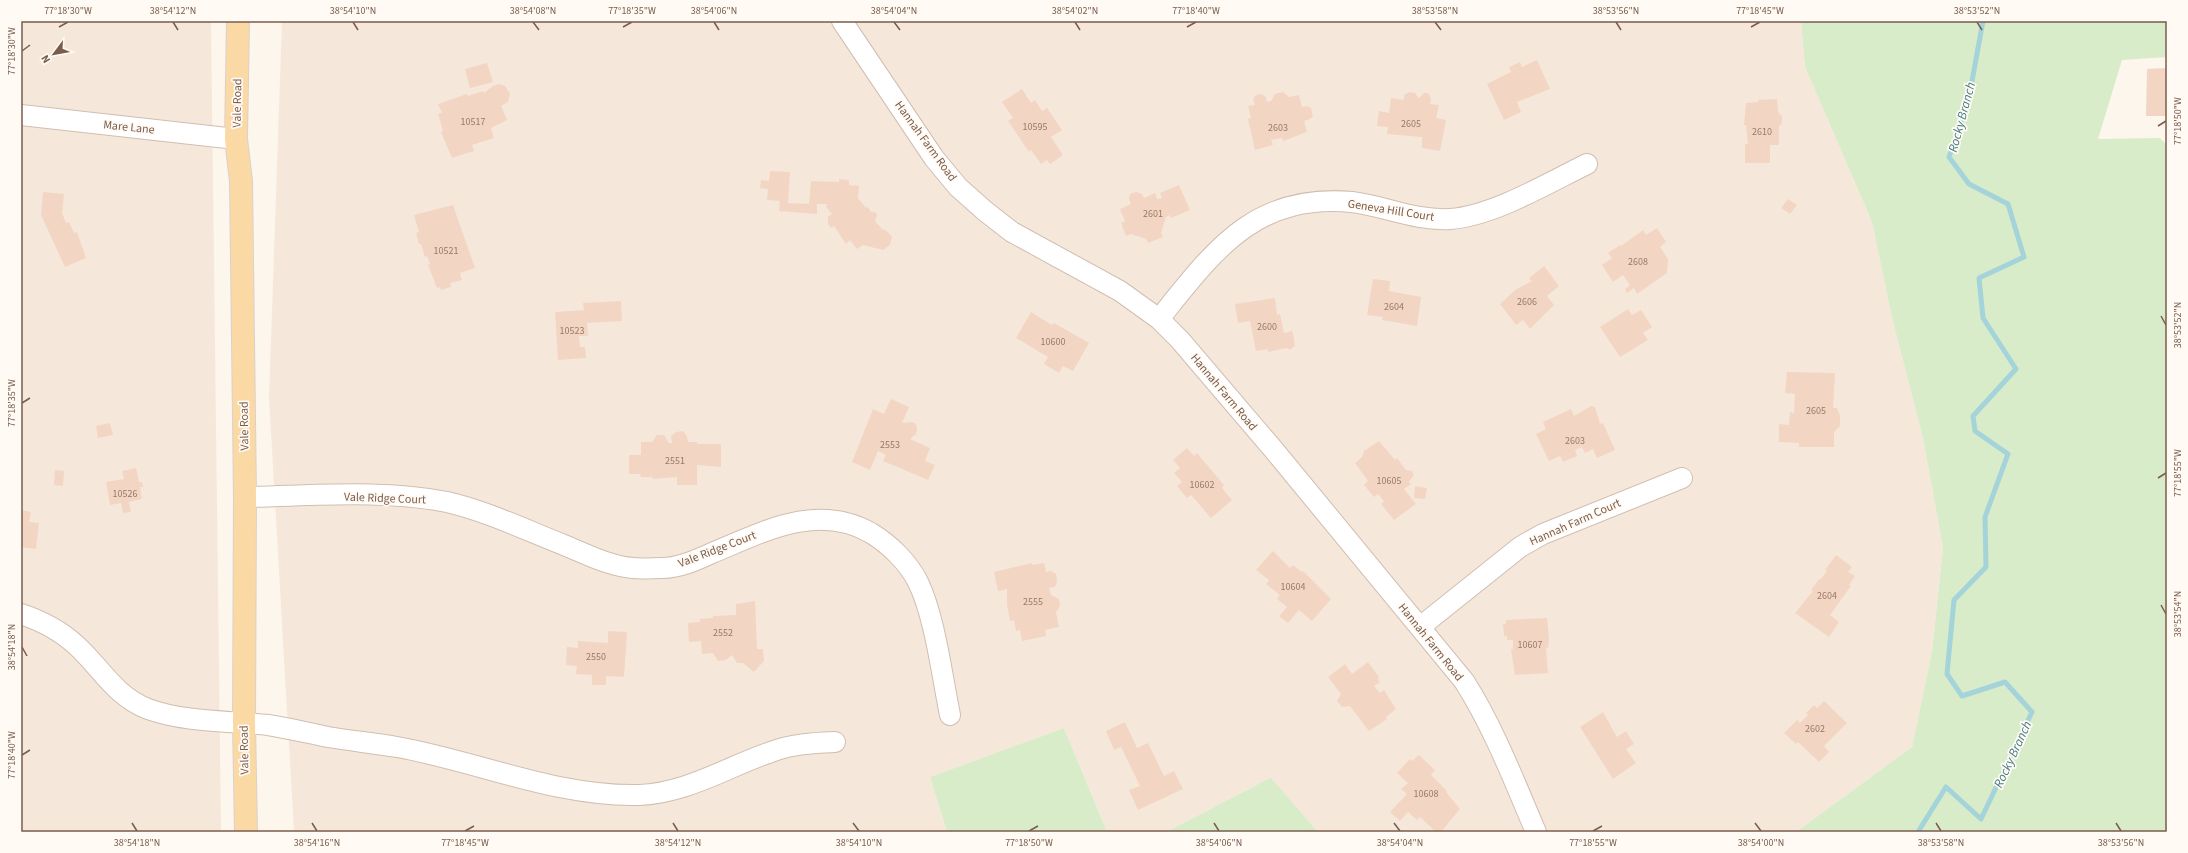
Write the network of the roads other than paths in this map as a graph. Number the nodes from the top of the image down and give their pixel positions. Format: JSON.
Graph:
{"nodes":[{"id":1,"x":238,"y":21,"type":"edge"},
{"id":2,"x":842,"y":21,"type":"edge"},
{"id":3,"x":21,"y":115,"type":"edge"},
{"id":4,"x":236,"y":139,"type":"junction"},
{"id":5,"x":1587,"y":164,"type":"dead end"},
{"id":6,"x":1159,"y":319,"type":"junction"},
{"id":7,"x":1682,"y":478,"type":"dead end"},
{"id":8,"x":245,"y":497,"type":"junction"},
{"id":9,"x":21,"y":614,"type":"edge"},
{"id":10,"x":1420,"y":627,"type":"junction"},
{"id":11,"x":950,"y":715,"type":"dead end"},
{"id":12,"x":244,"y":723,"type":"junction"},
{"id":13,"x":835,"y":742,"type":"dead end"},
{"id":14,"x":246,"y":832,"type":"edge"},
{"id":15,"x":1536,"y":832,"type":"edge"}],
"edges":[{"from":1,"to":4,"type":"main road","name":"Vale Road"},
{"from":2,"to":6,"type":"street","name":"Hannah Farm Road"},
{"from":3,"to":4,"type":"street","name":"Mare Lane"},
{"from":4,"to":8,"type":"main road","name":"Vale Road"},
{"from":5,"to":6,"type":"street","name":"Geneva Hill Court"},
{"from":6,"to":10,"type":"street","name":"Hannah Farm Road"},
{"from":7,"to":10,"type":"street","name":"Hannah Farm Court"},
{"from":8,"to":11,"type":"street","name":"Vale Ridge Court"},
{"from":8,"to":12,"type":"main road","name":"Vale Road"},
{"from":9,"to":12,"type":"street"},
{"from":10,"to":15,"type":"street","name":"Hannah Farm Road"},
{"from":12,"to":13,"type":"street"},
{"from":12,"to":14,"type":"main road","name":"Vale Road"}]}
